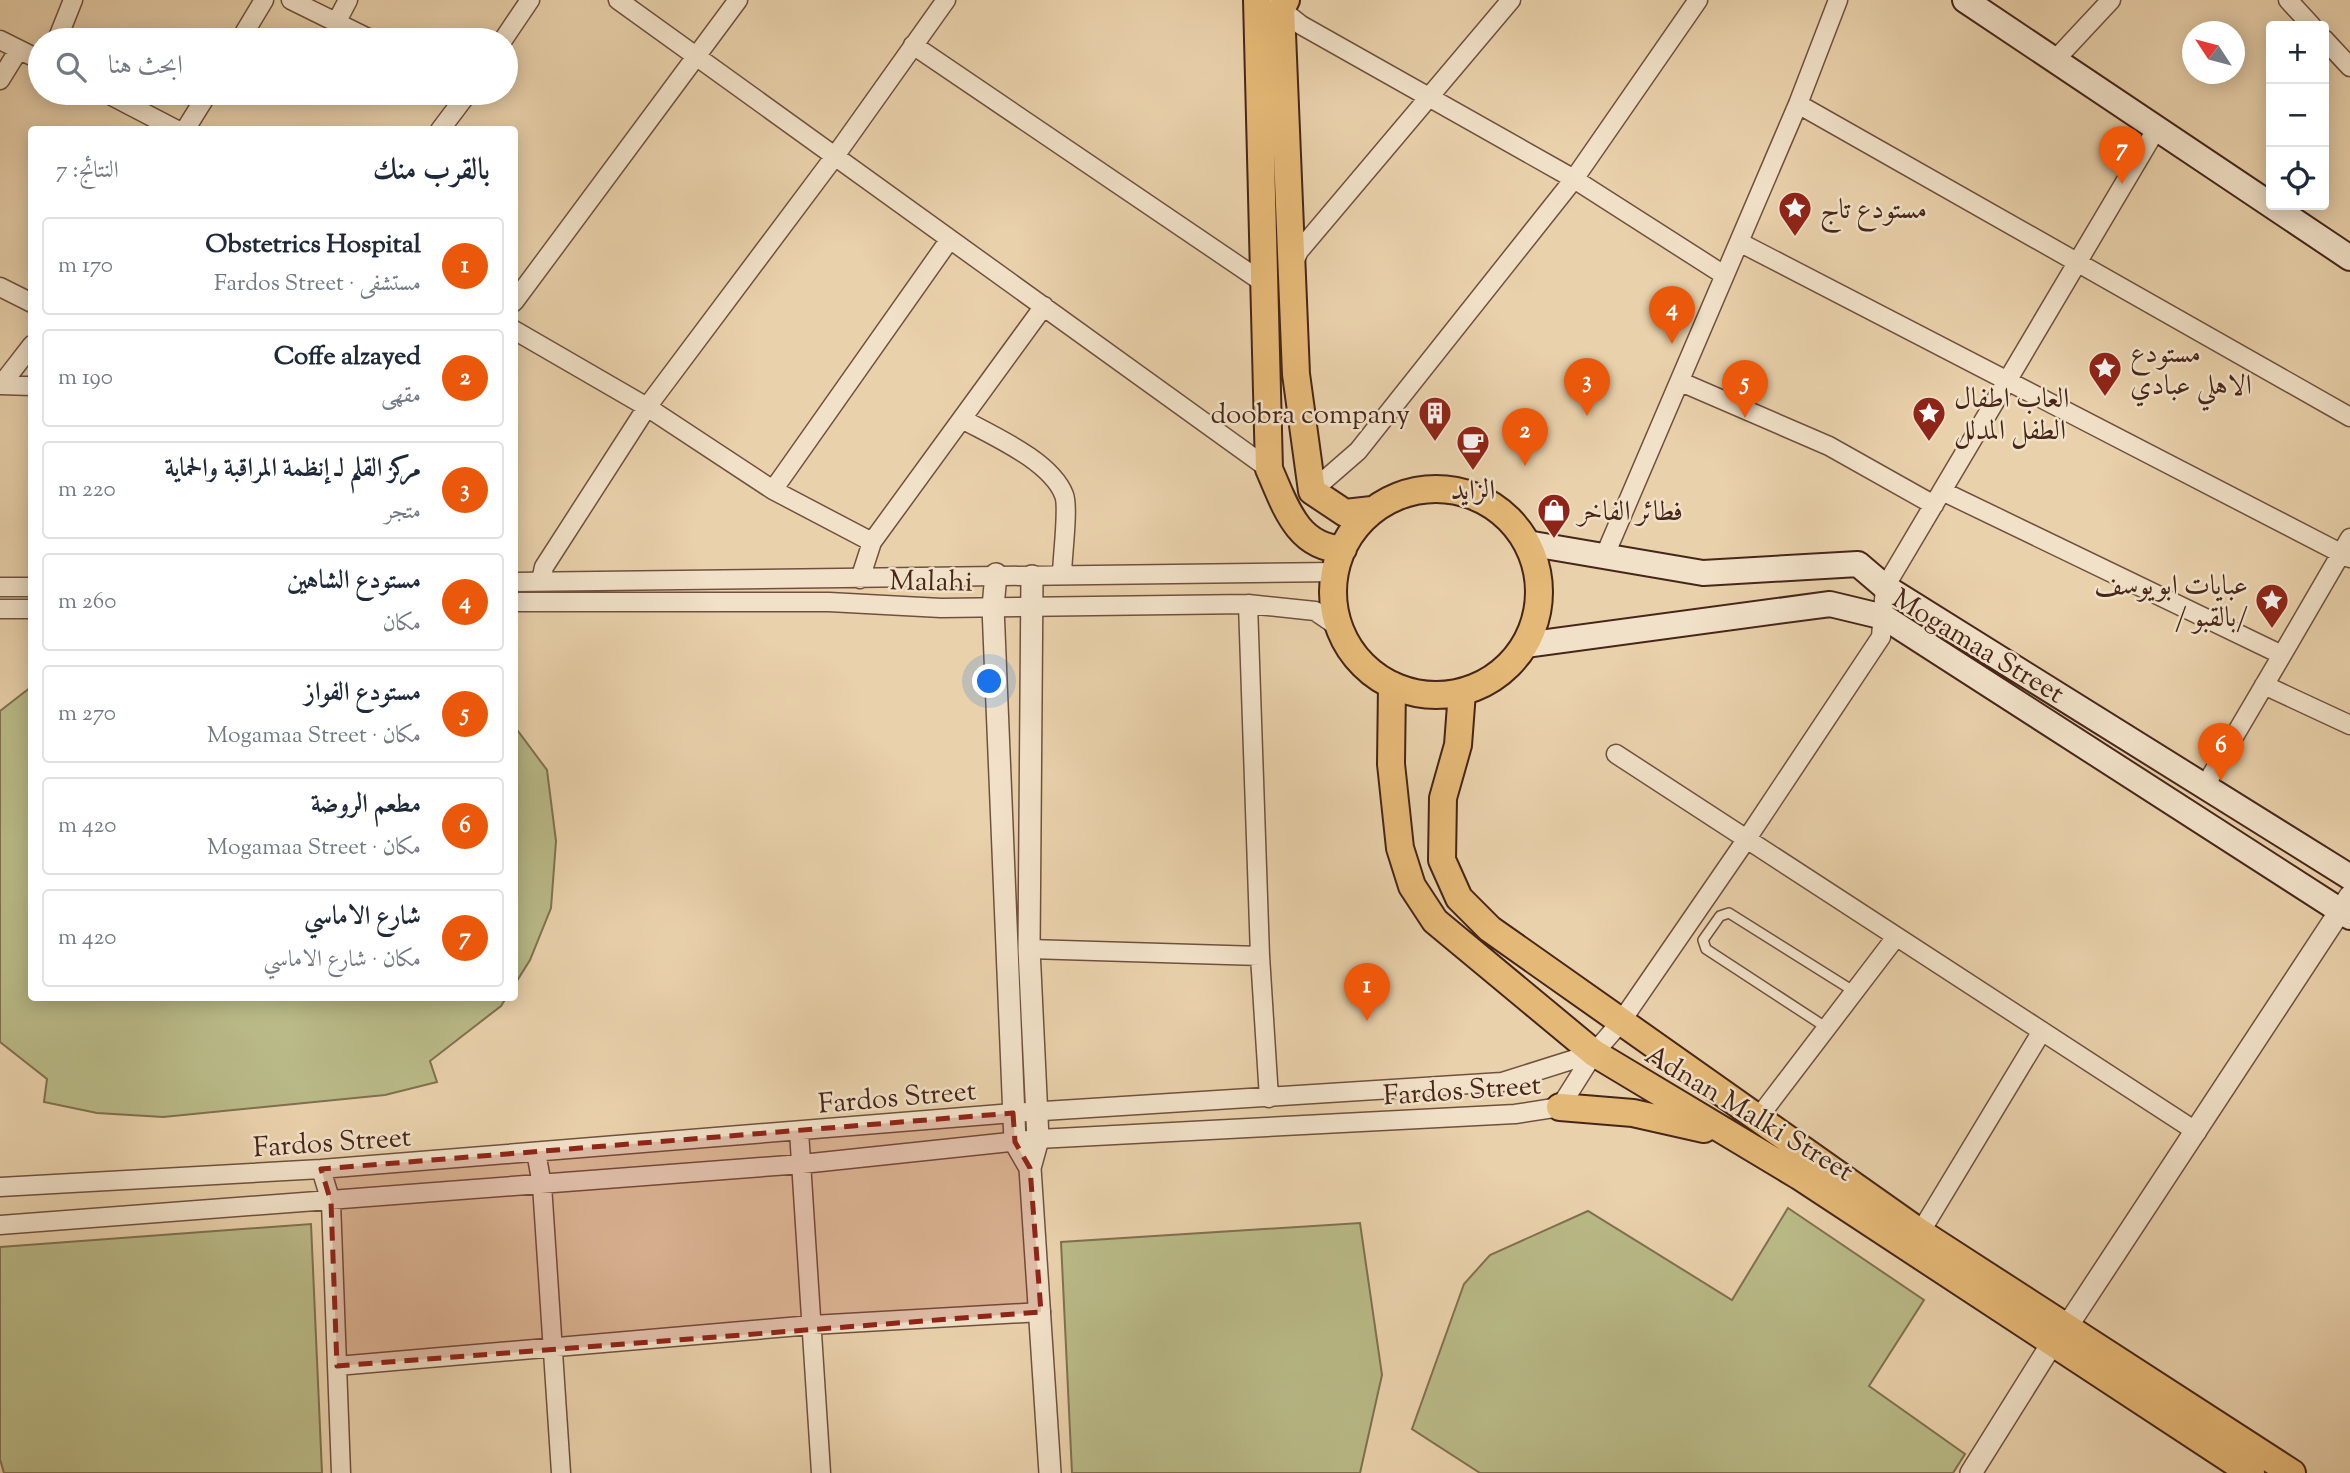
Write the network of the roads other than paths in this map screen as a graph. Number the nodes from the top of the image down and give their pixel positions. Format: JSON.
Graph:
{"nodes":[{"id":1,"x":73,"y":0,"type":"edge"},
{"id":2,"x":264,"y":0,"type":"edge"},
{"id":3,"x":291,"y":0,"type":"edge"},
{"id":4,"x":348,"y":0,"type":"edge"},
{"id":5,"x":530,"y":0,"type":"edge"},
{"id":6,"x":618,"y":0,"type":"edge"},
{"id":7,"x":738,"y":0,"type":"edge"},
{"id":8,"x":946,"y":0,"type":"edge"},
{"id":9,"x":1511,"y":0,"type":"edge"},
{"id":10,"x":1698,"y":0,"type":"edge"},
{"id":11,"x":1838,"y":0,"type":"edge"},
{"id":12,"x":1965,"y":0,"type":"edge"},
{"id":13,"x":2111,"y":0,"type":"edge"},
{"id":14,"x":2288,"y":0,"type":"edge"},
{"id":15,"x":1273,"y":2,"type":"edge"},
{"id":16,"x":2307,"y":21,"type":"edge"},
{"id":17,"x":335,"y":23,"type":"junction"},
{"id":18,"x":62,"y":28,"type":"edge"},
{"id":19,"x":247,"y":28,"type":"edge"},
{"id":20,"x":346,"y":28,"type":"edge"},
{"id":21,"x":511,"y":28,"type":"edge"},
{"id":22,"x":0,"y":40,"type":"edge"},
{"id":23,"x":2329,"y":44,"type":"edge"},
{"id":24,"x":913,"y":45,"type":"junction"},
{"id":25,"x":18,"y":51,"type":"junction"},
{"id":26,"x":28,"y":55,"type":"edge"},
{"id":27,"x":697,"y":57,"type":"junction"},
{"id":28,"x":2055,"y":60,"type":"junction"},
{"id":29,"x":2350,"y":67,"type":"edge"},
{"id":30,"x":0,"y":80,"type":"edge"},
{"id":31,"x":1429,"y":99,"type":"junction"},
{"id":32,"x":1798,"y":104,"type":"junction"},
{"id":33,"x":129,"y":105,"type":"edge"},
{"id":34,"x":201,"y":105,"type":"edge"},
{"id":35,"x":459,"y":105,"type":"edge"},
{"id":36,"x":169,"y":126,"type":"edge"},
{"id":37,"x":187,"y":126,"type":"edge"},
{"id":38,"x":443,"y":126,"type":"edge"},
{"id":39,"x":2157,"y":128,"type":"junction"},
{"id":40,"x":835,"y":156,"type":"junction"},
{"id":41,"x":1574,"y":178,"type":"junction"},
{"id":42,"x":950,"y":239,"type":"junction"},
{"id":43,"x":1739,"y":242,"type":"junction"},
{"id":44,"x":2350,"y":258,"type":"edge"},
{"id":45,"x":2077,"y":263,"type":"junction"},
{"id":46,"x":1292,"y":268,"type":"junction"},
{"id":47,"x":1724,"y":275,"type":"junction"},
{"id":48,"x":1264,"y":283,"type":"junction"},
{"id":49,"x":0,"y":286,"type":"edge"},
{"id":50,"x":518,"y":297,"type":"edge"},
{"id":51,"x":28,"y":301,"type":"edge"},
{"id":52,"x":1044,"y":306,"type":"junction"},
{"id":53,"x":518,"y":332,"type":"edge"},
{"id":54,"x":28,"y":350,"type":"edge"},
{"id":55,"x":1296,"y":374,"type":"junction"},
{"id":56,"x":1267,"y":375,"type":"junction"},
{"id":57,"x":1681,"y":382,"type":"junction"},
{"id":58,"x":2007,"y":383,"type":"junction"},
{"id":59,"x":0,"y":385,"type":"edge"},
{"id":60,"x":28,"y":386,"type":"edge"},
{"id":61,"x":647,"y":407,"type":"junction"},
{"id":62,"x":2350,"y":417,"type":"edge"},
{"id":63,"x":962,"y":419,"type":"junction"},
{"id":64,"x":1269,"y":469,"type":"junction"},
{"id":65,"x":773,"y":490,"type":"junction"},
{"id":66,"x":1312,"y":491,"type":"junction"},
{"id":67,"x":1938,"y":498,"type":"junction"},
{"id":68,"x":1372,"y":510,"type":"junction"},
{"id":69,"x":872,"y":542,"type":"junction"},
{"id":70,"x":1527,"y":543,"type":"junction"},
{"id":71,"x":2347,"y":550,"type":"edge"},
{"id":72,"x":1605,"y":555,"type":"junction"},
{"id":73,"x":1339,"y":560,"type":"junction"},
{"id":74,"x":996,"y":574,"type":"junction"},
{"id":75,"x":1062,"y":575,"type":"junction"},
{"id":76,"x":1032,"y":576,"type":"junction"},
{"id":77,"x":860,"y":579,"type":"junction"},
{"id":78,"x":541,"y":581,"type":"junction"},
{"id":79,"x":518,"y":582,"type":"edge"},
{"id":80,"x":0,"y":587,"type":"edge"},
{"id":81,"x":28,"y":587,"type":"edge"},
{"id":82,"x":1885,"y":587,"type":"junction"},
{"id":83,"x":518,"y":602,"type":"edge"},
{"id":84,"x":1248,"y":604,"type":"junction"},
{"id":85,"x":993,"y":607,"type":"junction"},
{"id":86,"x":1029,"y":607,"type":"junction"},
{"id":87,"x":0,"y":609,"type":"edge"},
{"id":88,"x":28,"y":609,"type":"edge"},
{"id":89,"x":1884,"y":617,"type":"junction"},
{"id":90,"x":1340,"y":628,"type":"junction"},
{"id":91,"x":1525,"y":645,"type":"junction"},
{"id":92,"x":2282,"y":655,"type":"junction"},
{"id":93,"x":1392,"y":685,"type":"junction"},
{"id":94,"x":2264,"y":685,"type":"junction"},
{"id":95,"x":1462,"y":692,"type":"junction"},
{"id":96,"x":2350,"y":725,"type":"edge"},
{"id":97,"x":1616,"y":754,"type":"dead end"},
{"id":98,"x":2205,"y":786,"type":"junction"},
{"id":99,"x":1746,"y":840,"type":"junction"},
{"id":100,"x":2350,"y":877,"type":"edge"},
{"id":101,"x":2347,"y":908,"type":"edge"},
{"id":102,"x":1896,"y":937,"type":"junction"},
{"id":103,"x":1029,"y":949,"type":"junction"},
{"id":104,"x":1260,"y":956,"type":"junction"},
{"id":105,"x":1855,"y":992,"type":"junction"},
{"id":106,"x":1620,"y":1023,"type":"junction"},
{"id":107,"x":1827,"y":1028,"type":"junction"},
{"id":108,"x":2042,"y":1031,"type":"junction"},
{"id":109,"x":1594,"y":1054,"type":"junction"},
{"id":110,"x":1269,"y":1098,"type":"junction"},
{"id":111,"x":1560,"y":1107,"type":"junction"},
{"id":112,"x":1035,"y":1112,"type":"junction"},
{"id":113,"x":1013,"y":1113,"type":"junction"},
{"id":114,"x":1758,"y":1118,"type":"junction"},
{"id":115,"x":799,"y":1130,"type":"junction"},
{"id":116,"x":2197,"y":1132,"type":"junction"},
{"id":117,"x":1725,"y":1134,"type":"junction"},
{"id":118,"x":1038,"y":1139,"type":"junction"},
{"id":119,"x":1015,"y":1142,"type":"junction"},
{"id":120,"x":536,"y":1152,"type":"junction"},
{"id":121,"x":802,"y":1164,"type":"junction"},
{"id":122,"x":1030,"y":1168,"type":"junction"},
{"id":123,"x":321,"y":1169,"type":"junction"},
{"id":124,"x":542,"y":1185,"type":"junction"},
{"id":125,"x":0,"y":1187,"type":"edge"},
{"id":126,"x":331,"y":1202,"type":"junction"},
{"id":127,"x":0,"y":1225,"type":"edge"},
{"id":128,"x":1915,"y":1241,"type":"junction"},
{"id":129,"x":1041,"y":1312,"type":"junction"},
{"id":130,"x":812,"y":1325,"type":"junction"},
{"id":131,"x":2059,"y":1335,"type":"junction"},
{"id":132,"x":553,"y":1348,"type":"junction"},
{"id":133,"x":337,"y":1366,"type":"junction"},
{"id":134,"x":341,"y":1473,"type":"edge"},
{"id":135,"x":561,"y":1473,"type":"edge"},
{"id":136,"x":821,"y":1473,"type":"edge"},
{"id":137,"x":1050,"y":1473,"type":"edge"},
{"id":138,"x":1971,"y":1473,"type":"edge"},
{"id":139,"x":2251,"y":1473,"type":"edge"},
{"id":140,"x":2292,"y":1473,"type":"edge"}],
"edges":[{"from":1,"to":18,"type":"street"},
{"from":2,"to":19,"type":"street"},
{"from":3,"to":17,"type":"street"},
{"from":4,"to":17,"type":"street"},
{"from":5,"to":21,"type":"street"},
{"from":6,"to":27,"type":"street"},
{"from":7,"to":27,"type":"street"},
{"from":8,"to":24,"type":"street"},
{"from":9,"to":31,"type":"street"},
{"from":10,"to":41,"type":"street"},
{"from":11,"to":32,"type":"street"},
{"from":12,"to":28,"type":"main road"},
{"from":13,"to":28,"type":"street"},
{"from":14,"to":16,"type":"street"},
{"from":15,"to":31,"type":"street"},
{"from":15,"to":46,"type":"main road"},
{"from":15,"to":48,"type":"main road"},
{"from":17,"to":20,"type":"street"},
{"from":22,"to":25,"type":"street"},
{"from":23,"to":29,"type":"street"},
{"from":24,"to":40,"type":"street"},
{"from":24,"to":48,"type":"street"},
{"from":25,"to":26,"type":"street"},
{"from":25,"to":30,"type":"street"},
{"from":27,"to":40,"type":"street"},
{"from":27,"to":50,"type":"street"},
{"from":28,"to":39,"type":"main road"},
{"from":31,"to":41,"type":"street"},
{"from":31,"to":46,"type":"street"},
{"from":32,"to":43,"type":"street"},
{"from":32,"to":45,"type":"street"},
{"from":33,"to":36,"type":"street"},
{"from":34,"to":37,"type":"street"},
{"from":35,"to":38,"type":"street"},
{"from":39,"to":44,"type":"main road"},
{"from":39,"to":45,"type":"street"},
{"from":40,"to":42,"type":"street"},
{"from":40,"to":61,"type":"street"},
{"from":41,"to":47,"type":"street"},
{"from":41,"to":66,"type":"street"},
{"from":42,"to":52,"type":"street"},
{"from":42,"to":65,"type":"street"},
{"from":43,"to":47,"type":"street"},
{"from":43,"to":58,"type":"street"},
{"from":45,"to":58,"type":"street"},
{"from":45,"to":62,"type":"street"},
{"from":46,"to":55,"type":"main road"},
{"from":47,"to":57,"type":"street"},
{"from":48,"to":56,"type":"main road"},
{"from":49,"to":51,"type":"street"},
{"from":52,"to":63,"type":"street"},
{"from":52,"to":64,"type":"street"},
{"from":53,"to":61,"type":"street"},
{"from":54,"to":59,"type":"street"},
{"from":55,"to":56,"type":"main road"},
{"from":55,"to":66,"type":"main road"},
{"from":56,"to":64,"type":"main road"},
{"from":57,"to":67,"type":"street"},
{"from":57,"to":72,"type":"street"},
{"from":58,"to":67,"type":"street"},
{"from":58,"to":71,"type":"street"},
{"from":59,"to":60,"type":"street"},
{"from":61,"to":65,"type":"street"},
{"from":61,"to":78,"type":"street"},
{"from":63,"to":69,"type":"street"},
{"from":63,"to":75,"type":"street"},
{"from":64,"to":73,"type":"main road"},
{"from":65,"to":69,"type":"street"},
{"from":66,"to":68,"type":"main road"},
{"from":67,"to":82,"type":"street"},
{"from":67,"to":92,"type":"street"},
{"from":68,"to":70,"type":"main road"},
{"from":68,"to":73,"type":"main road"},
{"from":69,"to":77,"type":"street"},
{"from":70,"to":72,"type":"main road","name":"Mogamaa Street"},
{"from":70,"to":91,"type":"main road"},
{"from":71,"to":92,"type":"street"},
{"from":72,"to":82,"type":"main road","name":"Mogamaa Street"},
{"from":73,"to":75,"type":"street","name":"Malahi"},
{"from":73,"to":90,"type":"main road"},
{"from":74,"to":76,"type":"street","name":"Malahi"},
{"from":74,"to":77,"type":"street","name":"Malahi"},
{"from":74,"to":85,"type":"street"},
{"from":75,"to":76,"type":"street","name":"Malahi"},
{"from":76,"to":86,"type":"street"},
{"from":77,"to":78,"type":"street","name":"Malahi"},
{"from":78,"to":79,"type":"street","name":"Malahi"},
{"from":80,"to":81,"type":"street"},
{"from":82,"to":89,"type":"street"},
{"from":82,"to":98,"type":"main road","name":"Mogamaa Street"},
{"from":83,"to":85,"type":"street","name":"Malahi"},
{"from":84,"to":86,"type":"street","name":"Malahi"},
{"from":84,"to":90,"type":"street","name":"Malahi"},
{"from":84,"to":104,"type":"street"},
{"from":85,"to":86,"type":"street","name":"Malahi"},
{"from":85,"to":113,"type":"street"},
{"from":86,"to":103,"type":"street"},
{"from":87,"to":88,"type":"street"},
{"from":89,"to":91,"type":"main road","name":"Mogamaa Street"},
{"from":89,"to":99,"type":"street"},
{"from":89,"to":101,"type":"main road","name":"Mogamaa Street"},
{"from":90,"to":93,"type":"main road"},
{"from":91,"to":95,"type":"main road"},
{"from":92,"to":94,"type":"street"},
{"from":93,"to":95,"type":"main road"},
{"from":93,"to":109,"type":"main road","name":"Adnan Malki Street"},
{"from":94,"to":96,"type":"street"},
{"from":94,"to":98,"type":"street"},
{"from":95,"to":106,"type":"main road","name":"Adnan Malki Street"},
{"from":97,"to":99,"type":"street"},
{"from":98,"to":100,"type":"main road","name":"Mogamaa Street"},
{"from":99,"to":102,"type":"street"},
{"from":99,"to":106,"type":"street"},
{"from":101,"to":116,"type":"street"},
{"from":102,"to":105,"type":"street"},
{"from":102,"to":108,"type":"street"},
{"from":103,"to":104,"type":"street"},
{"from":103,"to":112,"type":"street"},
{"from":104,"to":110,"type":"street"},
{"from":105,"to":107,"type":"street"},
{"from":105,"to":107,"type":"lane"},
{"from":106,"to":109,"type":"street"},
{"from":106,"to":114,"type":"main road","name":"Adnan Malki Street"},
{"from":107,"to":114,"type":"street"},
{"from":108,"to":116,"type":"street"},
{"from":108,"to":128,"type":"street"},
{"from":109,"to":110,"type":"street","name":"Fardos Street"},
{"from":109,"to":111,"type":"street","name":"Fardos Street"},
{"from":109,"to":117,"type":"main road","name":"Adnan Malki Street"},
{"from":110,"to":112,"type":"street","name":"Fardos Street"},
{"from":111,"to":117,"type":"main road"},
{"from":111,"to":118,"type":"street","name":"Fardos Street"},
{"from":112,"to":113,"type":"street","name":"Fardos Street"},
{"from":112,"to":118,"type":"street"},
{"from":113,"to":115,"type":"street","name":"Fardos Street"},
{"from":113,"to":119,"type":"street"},
{"from":114,"to":128,"type":"main road","name":"Adnan Malki Street"},
{"from":115,"to":120,"type":"street","name":"Fardos Street"},
{"from":115,"to":121,"type":"street"},
{"from":116,"to":131,"type":"street"},
{"from":117,"to":128,"type":"main road","name":"Adnan Malki Street"},
{"from":118,"to":119,"type":"street","name":"Fardos Street"},
{"from":118,"to":122,"type":"street"},
{"from":119,"to":121,"type":"street","name":"Fardos Street"},
{"from":119,"to":122,"type":"street"},
{"from":120,"to":123,"type":"street","name":"Fardos Street"},
{"from":120,"to":124,"type":"street"},
{"from":121,"to":124,"type":"street","name":"Fardos Street"},
{"from":121,"to":130,"type":"street"},
{"from":122,"to":129,"type":"street"},
{"from":123,"to":125,"type":"street","name":"Fardos Street"},
{"from":123,"to":126,"type":"street"},
{"from":124,"to":126,"type":"street","name":"Fardos Street"},
{"from":124,"to":132,"type":"street"},
{"from":126,"to":127,"type":"street","name":"Fardos Street"},
{"from":126,"to":133,"type":"street"},
{"from":128,"to":131,"type":"main road","name":"Adnan Malki Street"},
{"from":129,"to":130,"type":"street"},
{"from":129,"to":137,"type":"street"},
{"from":130,"to":132,"type":"street"},
{"from":130,"to":136,"type":"street"},
{"from":131,"to":138,"type":"street"},
{"from":131,"to":139,"type":"main road","name":"Adnan Malki Street"},
{"from":131,"to":140,"type":"main road","name":"Adnan Malki Street"},
{"from":132,"to":133,"type":"street"},
{"from":132,"to":135,"type":"street"},
{"from":133,"to":134,"type":"street"}]}
